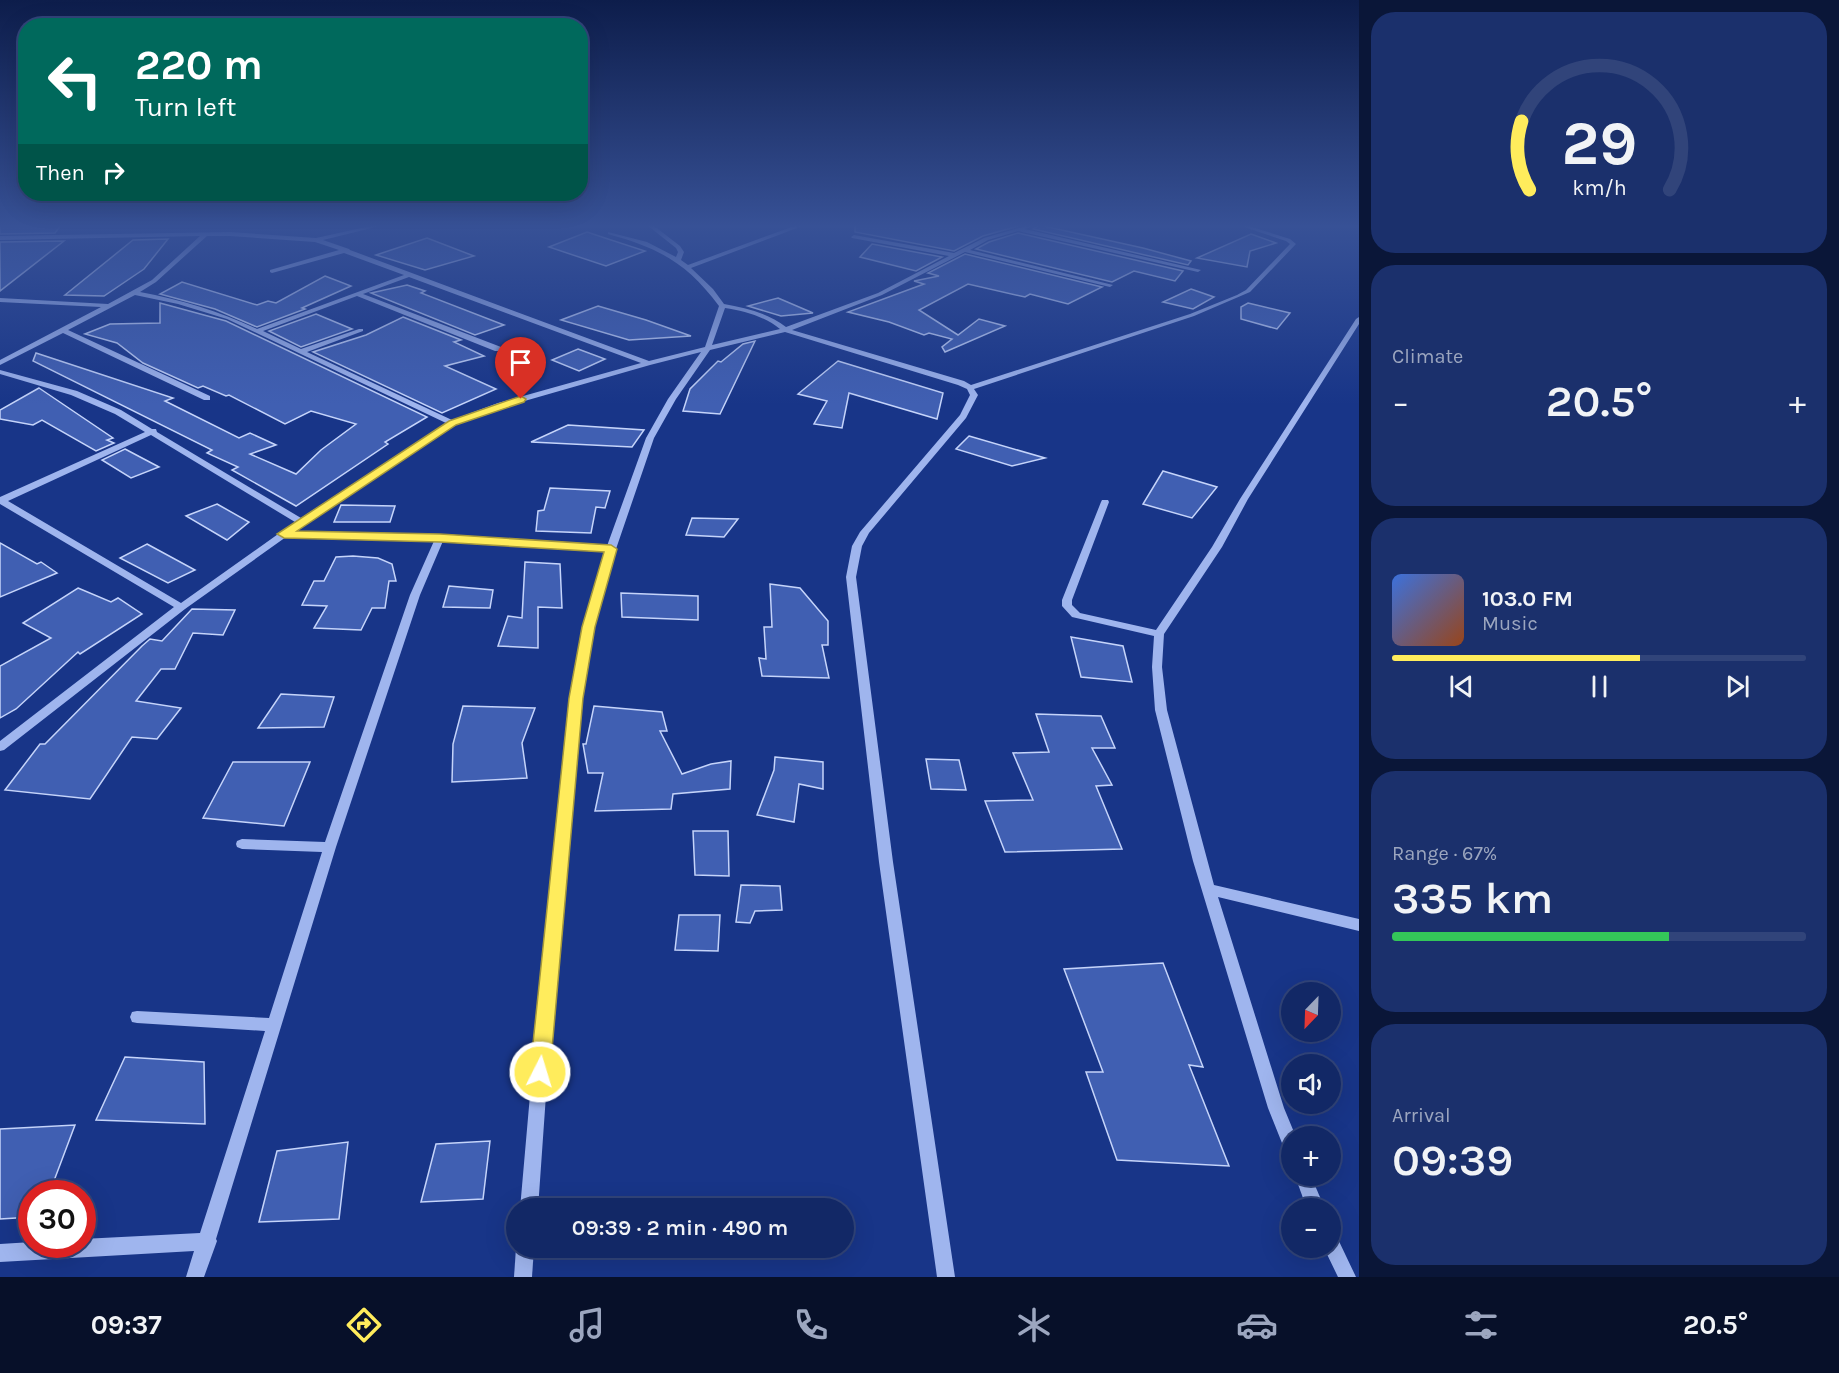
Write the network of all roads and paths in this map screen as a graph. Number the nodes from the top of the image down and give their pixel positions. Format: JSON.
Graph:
{"nodes":[{"id":1,"x":148,"y":285,"type":"edge"},
{"id":2,"x":383,"y":285,"type":"edge"},
{"id":3,"x":430,"y":285,"type":"edge"},
{"id":4,"x":706,"y":285,"type":"edge"},
{"id":5,"x":898,"y":285,"type":"edge"},
{"id":6,"x":1254,"y":285,"type":"edge"},
{"id":7,"x":134,"y":293,"type":"junction"},
{"id":8,"x":357,"y":294,"type":"junction"},
{"id":9,"x":0,"y":300,"type":"edge"},
{"id":10,"x":113,"y":306,"type":"junction"},
{"id":11,"x":722,"y":306,"type":"junction"},
{"id":12,"x":1359,"y":319,"type":"edge"},
{"id":13,"x":361,"y":330,"type":"dead end"},
{"id":14,"x":785,"y":330,"type":"junction"},
{"id":15,"x":64,"y":331,"type":"junction"},
{"id":16,"x":257,"y":331,"type":"junction"},
{"id":17,"x":708,"y":348,"type":"junction"},
{"id":18,"x":498,"y":349,"type":"dead end"},
{"id":19,"x":301,"y":352,"type":"junction"},
{"id":20,"x":0,"y":363,"type":"edge"},
{"id":21,"x":648,"y":363,"type":"junction"},
{"id":22,"x":0,"y":372,"type":"edge"},
{"id":23,"x":970,"y":388,"type":"junction"},
{"id":24,"x":207,"y":398,"type":"dead end"},
{"id":25,"x":452,"y":423,"type":"junction"},
{"id":26,"x":153,"y":431,"type":"junction"},
{"id":27,"x":0,"y":500,"type":"edge"},
{"id":28,"x":1105,"y":502,"type":"dead end"},
{"id":29,"x":301,"y":522,"type":"junction"},
{"id":30,"x":284,"y":534,"type":"junction"},
{"id":31,"x":440,"y":538,"type":"junction"},
{"id":32,"x":611,"y":549,"type":"junction"},
{"id":33,"x":181,"y":606,"type":"junction"},
{"id":34,"x":1159,"y":634,"type":"junction"},
{"id":35,"x":0,"y":747,"type":"edge"},
{"id":36,"x":242,"y":844,"type":"dead end"},
{"id":37,"x":330,"y":847,"type":"junction"},
{"id":38,"x":1208,"y":889,"type":"junction"},
{"id":39,"x":1359,"y":925,"type":"edge"},
{"id":40,"x":137,"y":1017,"type":"dead end"},
{"id":41,"x":272,"y":1024,"type":"junction"},
{"id":42,"x":1284,"y":1126,"type":"edge"},
{"id":43,"x":530,"y":1198,"type":"edge"},
{"id":44,"x":208,"y":1241,"type":"junction"},
{"id":45,"x":0,"y":1252,"type":"edge"},
{"id":46,"x":524,"y":1258,"type":"edge"},
{"id":47,"x":1338,"y":1258,"type":"edge"},
{"id":48,"x":195,"y":1277,"type":"edge"},
{"id":49,"x":523,"y":1277,"type":"edge"},
{"id":50,"x":946,"y":1277,"type":"edge"},
{"id":51,"x":1347,"y":1277,"type":"edge"}],
"edges":[{"from":1,"to":7,"type":"street"},
{"from":2,"to":8,"type":"street"},
{"from":3,"to":21,"type":"street"},
{"from":4,"to":11,"type":"street"},
{"from":5,"to":14,"type":"street"},
{"from":6,"to":23,"type":"street"},
{"from":7,"to":10,"type":"street"},
{"from":7,"to":16,"type":"street"},
{"from":8,"to":16,"type":"street"},
{"from":8,"to":18,"type":"street"},
{"from":9,"to":10,"type":"street"},
{"from":10,"to":15,"type":"street"},
{"from":11,"to":14,"type":"street"},
{"from":11,"to":17,"type":"street"},
{"from":12,"to":34,"type":"street"},
{"from":13,"to":19,"type":"street"},
{"from":14,"to":17,"type":"street"},
{"from":14,"to":23,"type":"street"},
{"from":15,"to":20,"type":"street"},
{"from":15,"to":24,"type":"street"},
{"from":16,"to":19,"type":"street"},
{"from":17,"to":21,"type":"street"},
{"from":17,"to":32,"type":"street"},
{"from":19,"to":25,"type":"street"},
{"from":21,"to":25,"type":"street"},
{"from":22,"to":26,"type":"street"},
{"from":23,"to":50,"type":"street"},
{"from":25,"to":29,"type":"street"},
{"from":26,"to":27,"type":"street"},
{"from":26,"to":29,"type":"street"},
{"from":27,"to":33,"type":"street"},
{"from":28,"to":34,"type":"street"},
{"from":29,"to":30,"type":"street"},
{"from":30,"to":31,"type":"street"},
{"from":30,"to":33,"type":"street"},
{"from":31,"to":32,"type":"street"},
{"from":31,"to":37,"type":"street"},
{"from":32,"to":43,"type":"street"},
{"from":33,"to":35,"type":"street"},
{"from":34,"to":38,"type":"street"},
{"from":36,"to":37,"type":"street"},
{"from":37,"to":41,"type":"street"},
{"from":38,"to":39,"type":"street"},
{"from":38,"to":42,"type":"street"},
{"from":40,"to":41,"type":"street"},
{"from":41,"to":44,"type":"street"},
{"from":44,"to":45,"type":"street"},
{"from":44,"to":48,"type":"street"},
{"from":46,"to":49,"type":"street"},
{"from":47,"to":51,"type":"street"}]}
